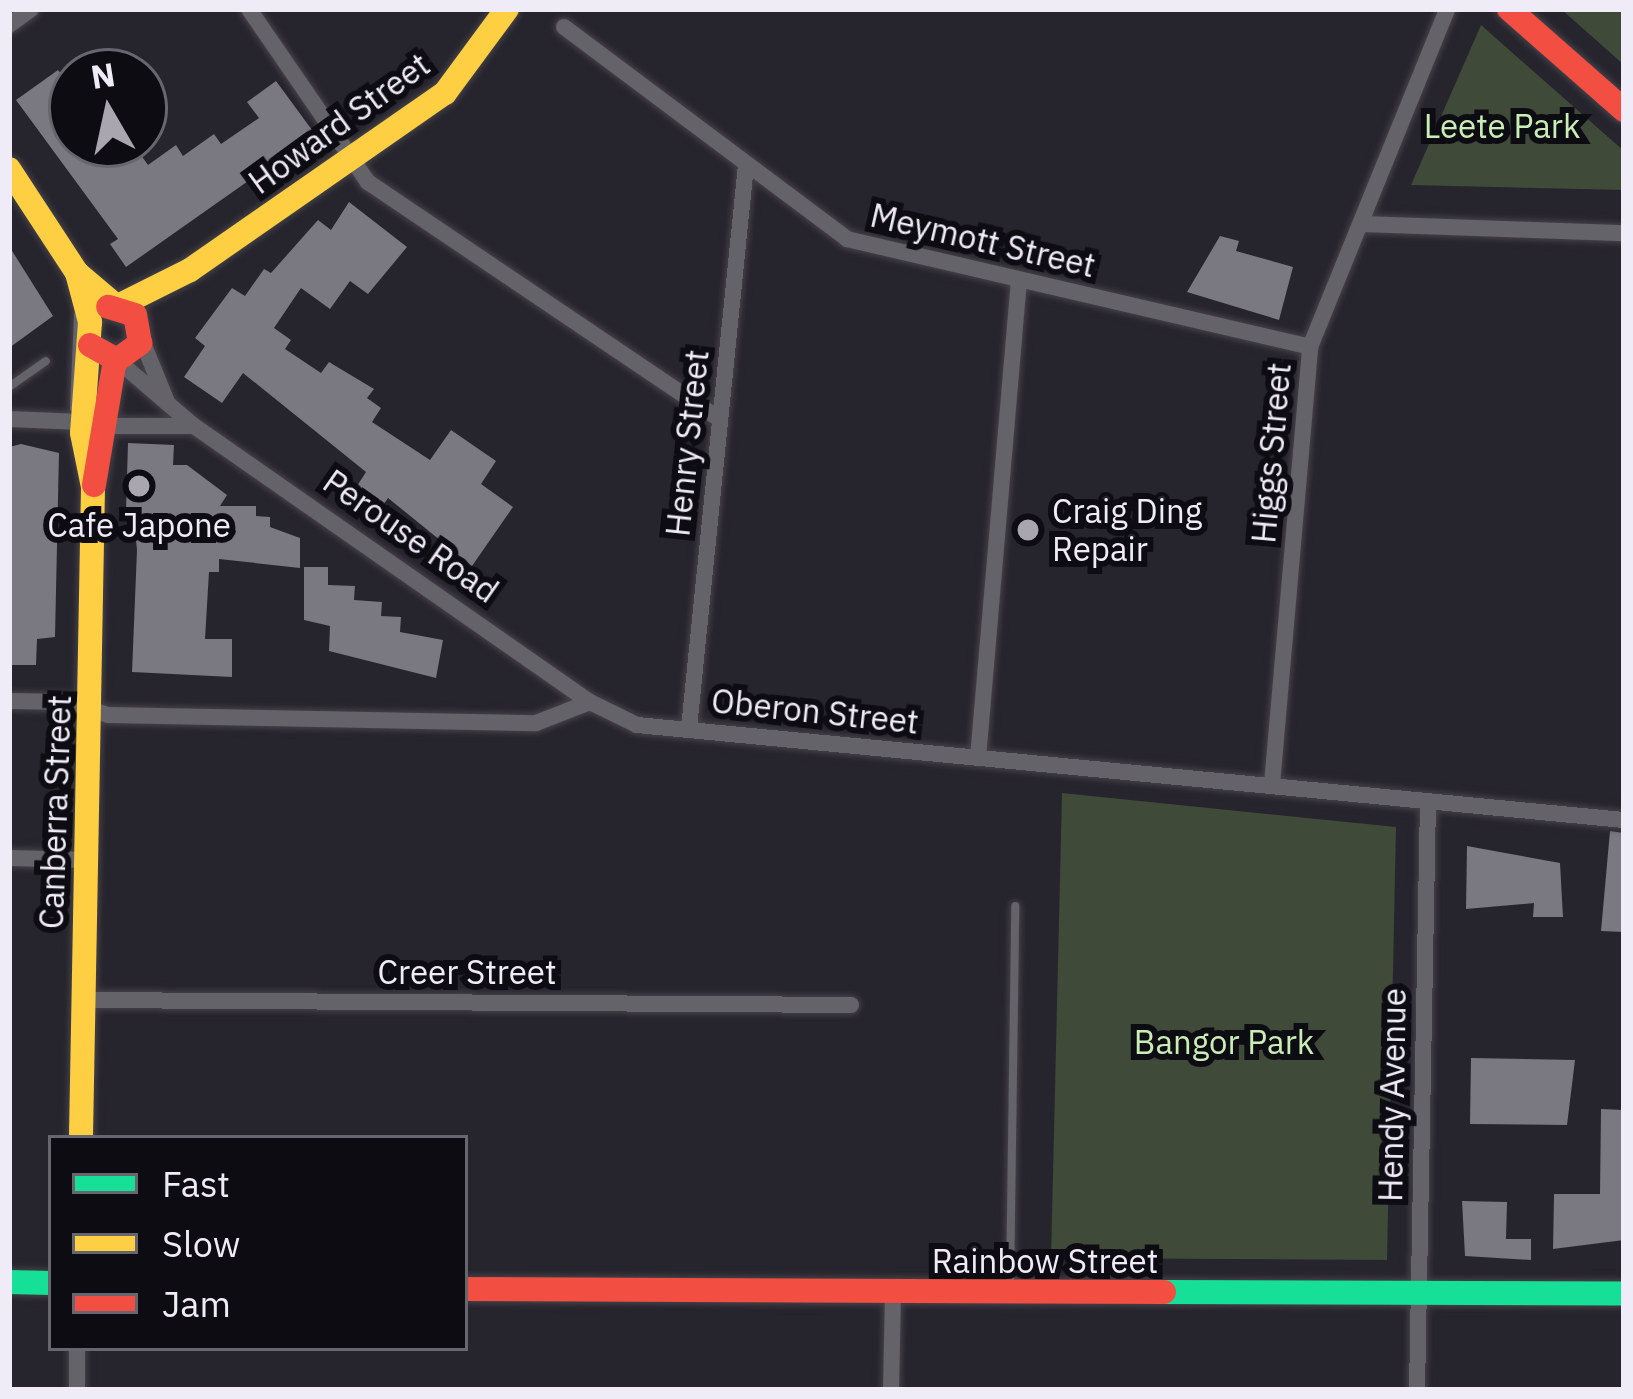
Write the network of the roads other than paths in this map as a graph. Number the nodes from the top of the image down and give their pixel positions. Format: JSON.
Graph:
{"nodes":[{"id":1,"x":32,"y":9,"type":"edge"},
{"id":2,"x":249,"y":9,"type":"edge"},
{"id":3,"x":507,"y":9,"type":"edge"},
{"id":4,"x":1447,"y":9,"type":"edge"},
{"id":5,"x":1509,"y":9,"type":"edge"},
{"id":6,"x":9,"y":25,"type":"edge"},
{"id":7,"x":564,"y":27,"type":"dead end"},
{"id":8,"x":1624,"y":110,"type":"edge"},
{"id":9,"x":352,"y":160,"type":"junction"},
{"id":10,"x":746,"y":164,"type":"junction"},
{"id":11,"x":9,"y":169,"type":"edge"},
{"id":12,"x":1363,"y":224,"type":"junction"},
{"id":13,"x":1624,"y":233,"type":"edge"},
{"id":14,"x":190,"y":270,"type":"junction"},
{"id":15,"x":77,"y":273,"type":"junction"},
{"id":16,"x":1019,"y":280,"type":"junction"},
{"id":17,"x":117,"y":306,"type":"junction"},
{"id":18,"x":90,"y":333,"type":"junction"},
{"id":19,"x":142,"y":336,"type":"junction"},
{"id":20,"x":1310,"y":347,"type":"junction"},
{"id":21,"x":116,"y":360,"type":"junction"},
{"id":22,"x":46,"y":361,"type":"dead end"},
{"id":23,"x":9,"y":387,"type":"edge"},
{"id":24,"x":171,"y":410,"type":"junction"},
{"id":25,"x":9,"y":418,"type":"edge"},
{"id":26,"x":719,"y":419,"type":"junction"},
{"id":27,"x":194,"y":426,"type":"junction"},
{"id":28,"x":88,"y":428,"type":"junction"},
{"id":29,"x":9,"y":701,"type":"edge"},
{"id":30,"x":590,"y":702,"type":"junction"},
{"id":31,"x":91,"y":709,"type":"junction"},
{"id":32,"x":689,"y":728,"type":"junction"},
{"id":33,"x":978,"y":758,"type":"junction"},
{"id":34,"x":1272,"y":784,"type":"junction"},
{"id":35,"x":1428,"y":801,"type":"junction"},
{"id":36,"x":1624,"y":820,"type":"edge"},
{"id":37,"x":9,"y":857,"type":"edge"},
{"id":38,"x":86,"y":860,"type":"junction"},
{"id":39,"x":1015,"y":906,"type":"dead end"},
{"id":40,"x":83,"y":1000,"type":"junction"},
{"id":41,"x":851,"y":1005,"type":"dead end"},
{"id":42,"x":81,"y":1135,"type":"edge"},
{"id":43,"x":9,"y":1282,"type":"edge"},
{"id":44,"x":48,"y":1282,"type":"edge"},
{"id":45,"x":468,"y":1289,"type":"edge"},
{"id":46,"x":893,"y":1293,"type":"junction"},
{"id":47,"x":1010,"y":1294,"type":"junction"},
{"id":48,"x":1419,"y":1294,"type":"junction"},
{"id":49,"x":1624,"y":1294,"type":"edge"},
{"id":50,"x":77,"y":1351,"type":"edge"},
{"id":51,"x":77,"y":1390,"type":"edge"},
{"id":52,"x":891,"y":1390,"type":"edge"},
{"id":53,"x":1417,"y":1390,"type":"edge"}],
"edges":[{"from":1,"to":6,"type":"street"},
{"from":2,"to":9,"type":"street"},
{"from":3,"to":9,"type":"street","name":"Howard Street"},
{"from":4,"to":12,"type":"street","name":"Higgs Street"},
{"from":5,"to":8,"type":"street"},
{"from":7,"to":10,"type":"street","name":"Meymott Street"},
{"from":9,"to":14,"type":"street","name":"Howard Street"},
{"from":9,"to":26,"type":"street"},
{"from":10,"to":16,"type":"street","name":"Meymott Street"},
{"from":10,"to":26,"type":"street","name":"Henry Street"},
{"from":11,"to":15,"type":"street"},
{"from":12,"to":13,"type":"street"},
{"from":12,"to":20,"type":"street","name":"Higgs Street"},
{"from":14,"to":17,"type":"street","name":"Howard Street"},
{"from":14,"to":19,"type":"street","name":"Howard Street"},
{"from":15,"to":17,"type":"street"},
{"from":15,"to":18,"type":"street"},
{"from":15,"to":28,"type":"lane"},
{"from":16,"to":20,"type":"street","name":"Meymott Street"},
{"from":16,"to":33,"type":"street"},
{"from":17,"to":18,"type":"street","name":"Howard Street"},
{"from":17,"to":19,"type":"street"},
{"from":18,"to":21,"type":"street"},
{"from":18,"to":28,"type":"street","name":"Canberra Street"},
{"from":19,"to":21,"type":"street","name":"Howard Street"},
{"from":19,"to":24,"type":"street"},
{"from":20,"to":34,"type":"street","name":"Higgs Street"},
{"from":21,"to":24,"type":"street","name":"Perouse Road"},
{"from":21,"to":28,"type":"street","name":"Canberra Street"},
{"from":22,"to":23,"type":"lane"},
{"from":24,"to":27,"type":"street","name":"Perouse Road"},
{"from":25,"to":28,"type":"street"},
{"from":26,"to":32,"type":"street","name":"Henry Street"},
{"from":27,"to":28,"type":"street"},
{"from":27,"to":30,"type":"street","name":"Perouse Road"},
{"from":28,"to":31,"type":"street","name":"Canberra Street"},
{"from":29,"to":31,"type":"street"},
{"from":30,"to":31,"type":"street"},
{"from":30,"to":32,"type":"street","name":"Oberon Street"},
{"from":31,"to":38,"type":"street","name":"Canberra Street"},
{"from":32,"to":33,"type":"street","name":"Oberon Street"},
{"from":33,"to":34,"type":"street","name":"Oberon Street"},
{"from":34,"to":35,"type":"street","name":"Oberon Street"},
{"from":35,"to":36,"type":"street","name":"Oberon Street"},
{"from":35,"to":48,"type":"street","name":"Hendy Avenue"},
{"from":37,"to":38,"type":"street"},
{"from":38,"to":40,"type":"street","name":"Canberra Street"},
{"from":39,"to":47,"type":"lane"},
{"from":40,"to":41,"type":"street","name":"Creer Street"},
{"from":40,"to":42,"type":"street","name":"Canberra Street"},
{"from":43,"to":44,"type":"street"},
{"from":45,"to":46,"type":"street","name":"Rainbow Street"},
{"from":46,"to":47,"type":"street","name":"Rainbow Street"},
{"from":46,"to":52,"type":"street"},
{"from":47,"to":48,"type":"street","name":"Rainbow Street"},
{"from":48,"to":49,"type":"street","name":"Rainbow Street"},
{"from":48,"to":53,"type":"street","name":"Hendy Avenue"},
{"from":50,"to":51,"type":"street"}]}
